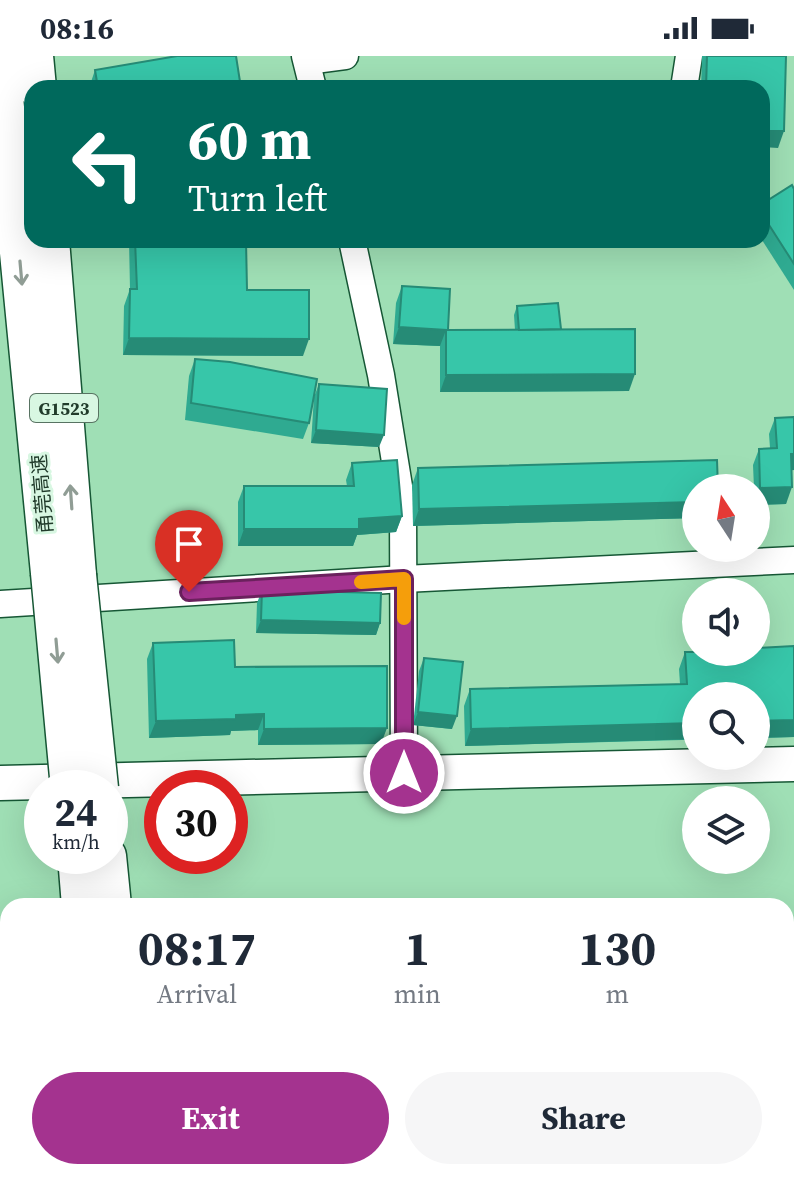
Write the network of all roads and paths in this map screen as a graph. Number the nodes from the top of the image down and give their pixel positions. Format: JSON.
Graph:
{"nodes":[{"id":1,"x":0,"y":56,"type":"edge"},
{"id":2,"x":34,"y":56,"type":"edge"},
{"id":3,"x":345,"y":56,"type":"edge"},
{"id":4,"x":689,"y":56,"type":"edge"},
{"id":5,"x":306,"y":59,"type":"edge"},
{"id":6,"x":36,"y":80,"type":"edge"},
{"id":7,"x":311,"y":80,"type":"edge"},
{"id":8,"x":685,"y":80,"type":"edge"},
{"id":9,"x":50,"y":248,"type":"edge"},
{"id":10,"x":354,"y":248,"type":"edge"},
{"id":11,"x":794,"y":560,"type":"edge"},
{"id":12,"x":63,"y":574,"type":"junction"},
{"id":13,"x":404,"y":579,"type":"junction"},
{"id":14,"x":0,"y":604,"type":"edge"},
{"id":15,"x":794,"y":764,"type":"edge"},
{"id":16,"x":69,"y":770,"type":"edge"},
{"id":17,"x":96,"y":770,"type":"edge"},
{"id":18,"x":404,"y":773,"type":"junction"},
{"id":19,"x":0,"y":783,"type":"edge"}],
"edges":[{"from":1,"to":12,"type":"highway","name":"甬莞高速","number":"G1523","one_way":true},
{"from":2,"to":6,"type":"highway"},
{"from":3,"to":5,"type":"street"},
{"from":4,"to":8,"type":"street"},
{"from":5,"to":7,"type":"street"},
{"from":12,"to":9,"type":"highway","name":"甬莞高速","number":"G1523","one_way":true},
{"from":10,"to":13,"type":"street"},
{"from":11,"to":13,"type":"street"},
{"from":12,"to":16,"type":"highway","name":"甬莞高速","number":"G1523","one_way":true,"bridge":true},
{"from":12,"to":17,"type":"highway","name":"甬莞高速","number":"G1523","bridge":true},
{"from":13,"to":14,"type":"street"},
{"from":13,"to":18,"type":"street"},
{"from":15,"to":18,"type":"main road"},
{"from":18,"to":19,"type":"main road"}]}
